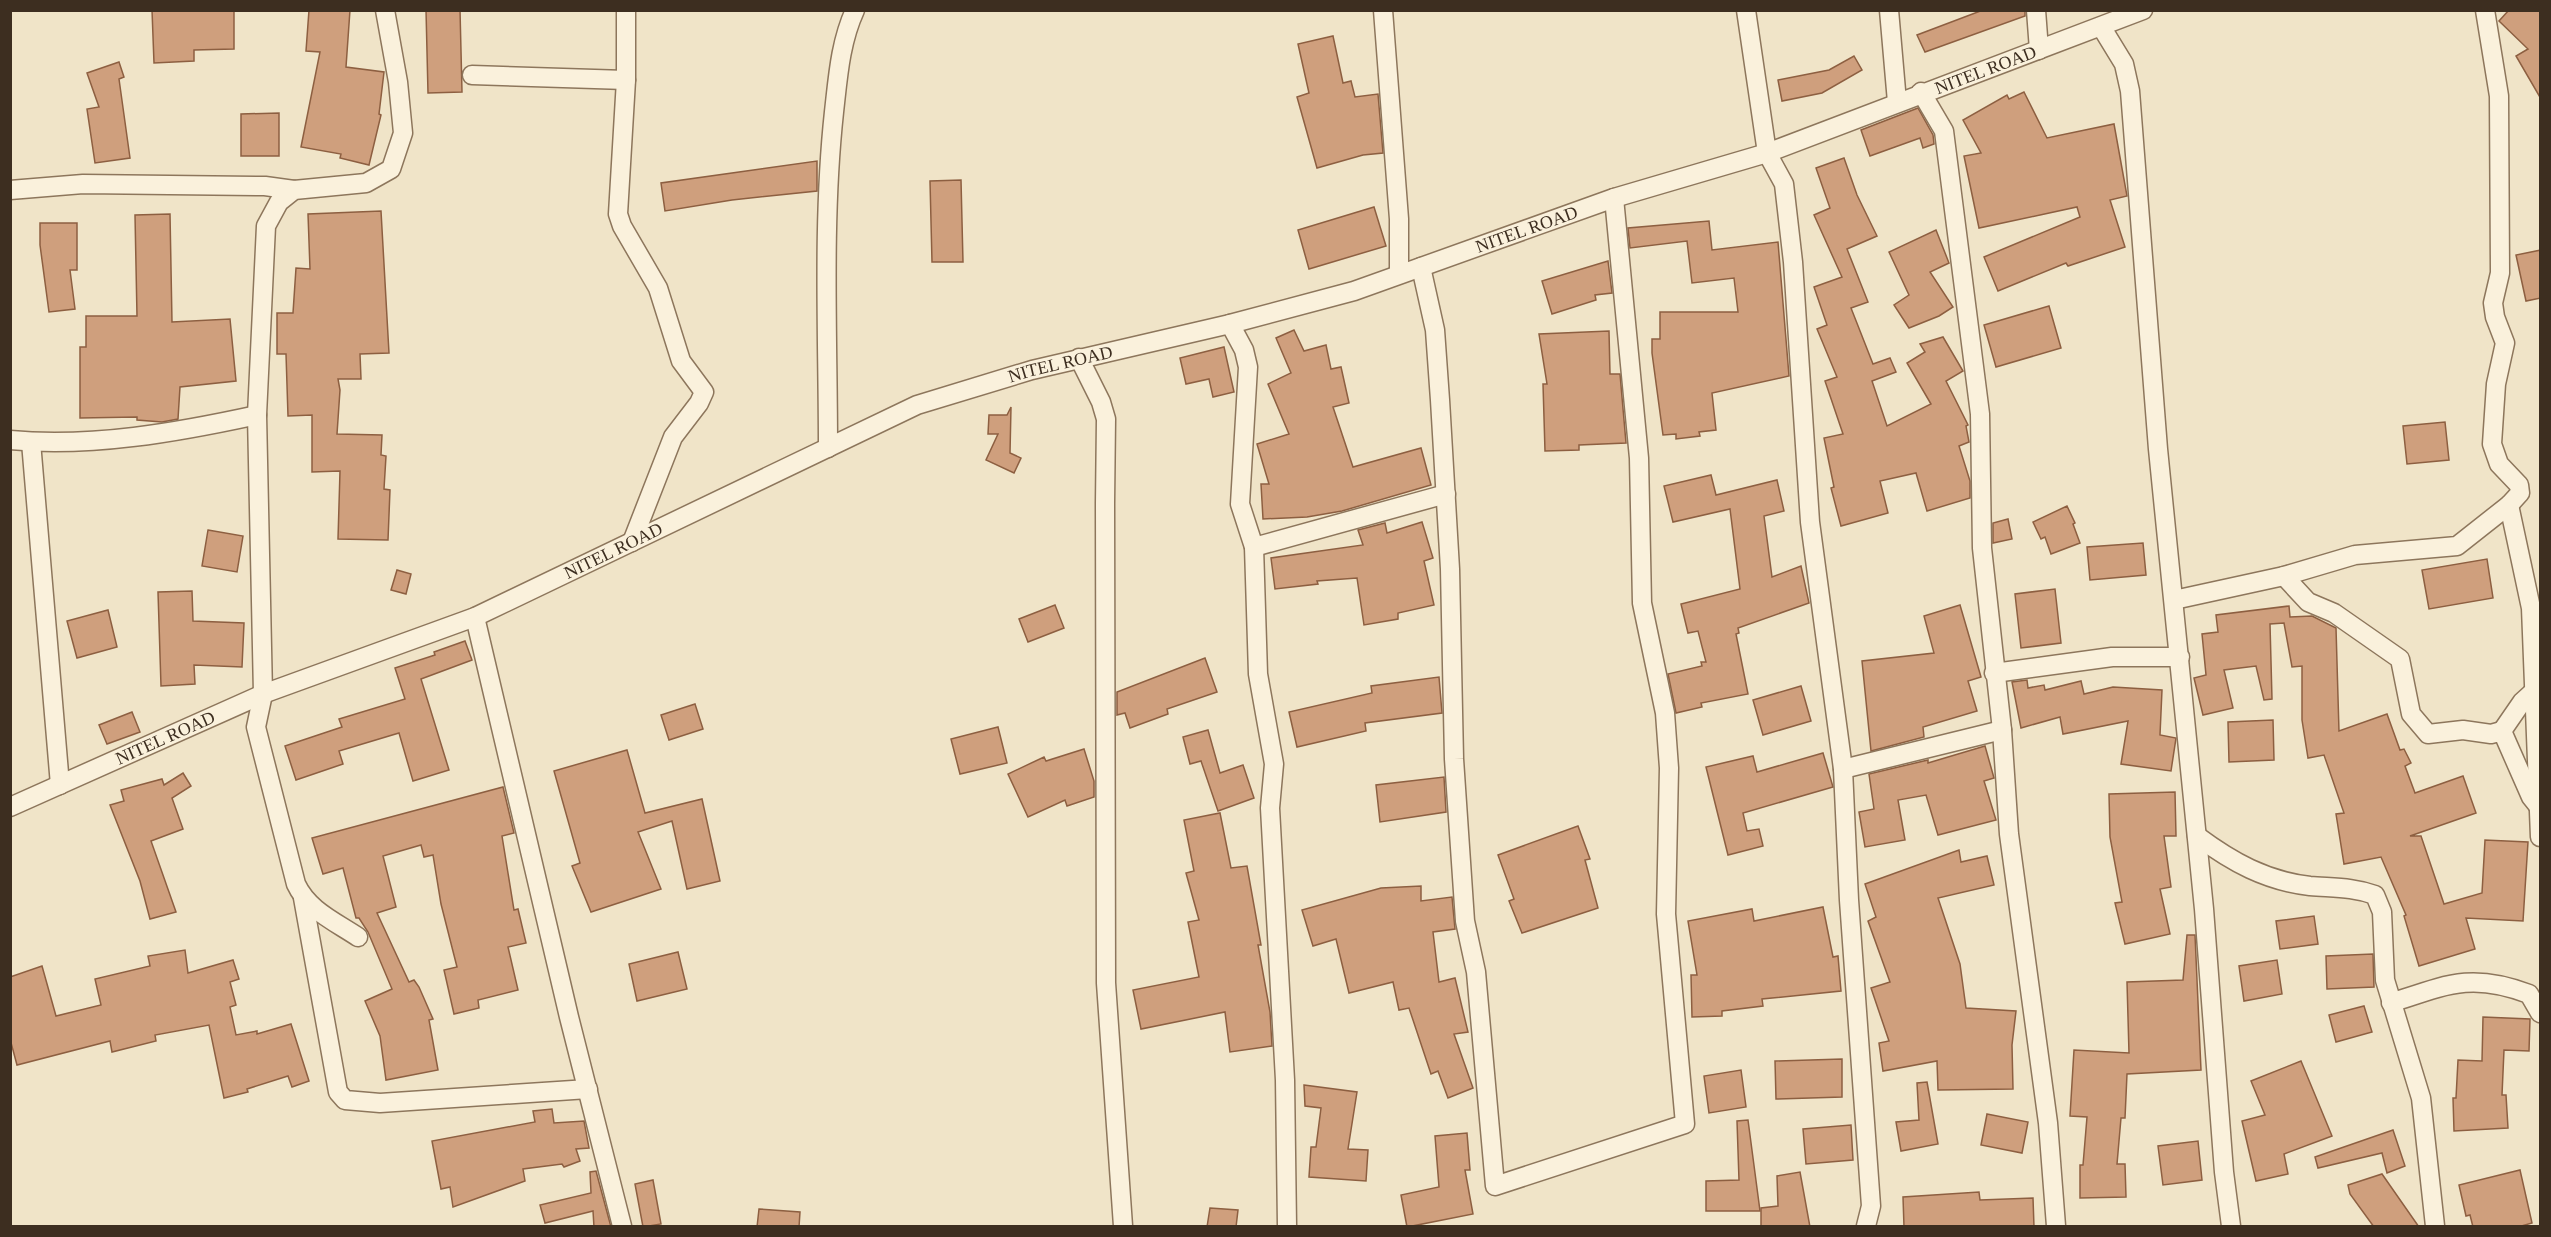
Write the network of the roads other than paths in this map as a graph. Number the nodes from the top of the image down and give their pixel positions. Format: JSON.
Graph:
{"nodes":[{"id":1,"x":384,"y":10,"type":"edge"},
{"id":2,"x":626,"y":10,"type":"edge"},
{"id":3,"x":855,"y":10,"type":"edge"},
{"id":4,"x":1383,"y":10,"type":"edge"},
{"id":5,"x":1746,"y":10,"type":"edge"},
{"id":6,"x":1889,"y":10,"type":"edge"},
{"id":7,"x":2037,"y":10,"type":"edge"},
{"id":8,"x":2144,"y":10,"type":"edge"},
{"id":9,"x":2485,"y":10,"type":"edge"},
{"id":10,"x":2102,"y":28,"type":"junction"},
{"id":11,"x":2039,"y":50,"type":"junction"},
{"id":12,"x":472,"y":75,"type":"dead end"},
{"id":13,"x":626,"y":80,"type":"junction"},
{"id":14,"x":1921,"y":92,"type":"junction"},
{"id":15,"x":1897,"y":102,"type":"junction"},
{"id":16,"x":1767,"y":153,"type":"junction"},
{"id":17,"x":10,"y":190,"type":"edge"},
{"id":18,"x":294,"y":190,"type":"junction"},
{"id":19,"x":1614,"y":198,"type":"junction"},
{"id":20,"x":1421,"y":267,"type":"junction"},
{"id":21,"x":1399,"y":274,"type":"junction"},
{"id":22,"x":1230,"y":324,"type":"junction"},
{"id":23,"x":1079,"y":358,"type":"junction"},
{"id":24,"x":257,"y":415,"type":"junction"},
{"id":25,"x":10,"y":440,"type":"edge"},
{"id":26,"x":31,"y":442,"type":"junction"},
{"id":27,"x":828,"y":448,"type":"junction"},
{"id":28,"x":1446,"y":494,"type":"junction"},
{"id":29,"x":2509,"y":505,"type":"junction"},
{"id":30,"x":633,"y":542,"type":"junction"},
{"id":31,"x":1254,"y":547,"type":"junction"},
{"id":32,"x":2284,"y":576,"type":"junction"},
{"id":33,"x":2174,"y":600,"type":"junction"},
{"id":34,"x":475,"y":617,"type":"junction"},
{"id":35,"x":2180,"y":657,"type":"junction"},
{"id":36,"x":1994,"y":673,"type":"junction"},
{"id":37,"x":2533,"y":692,"type":"junction"},
{"id":38,"x":263,"y":694,"type":"junction"},
{"id":39,"x":2002,"y":730,"type":"junction"},
{"id":40,"x":2502,"y":731,"type":"junction"},
{"id":41,"x":1843,"y":769,"type":"junction"},
{"id":42,"x":60,"y":785,"type":"junction"},
{"id":43,"x":10,"y":807,"type":"edge"},
{"id":44,"x":2539,"y":807,"type":"junction"},
{"id":45,"x":2197,"y":836,"type":"junction"},
{"id":46,"x":2541,"y":837,"type":"edge"},
{"id":47,"x":303,"y":898,"type":"junction"},
{"id":48,"x":358,"y":937,"type":"dead end"},
{"id":49,"x":2391,"y":1003,"type":"junction"},
{"id":50,"x":2541,"y":1013,"type":"edge"},
{"id":51,"x":588,"y":1089,"type":"junction"},
{"id":52,"x":622,"y":1227,"type":"edge"},
{"id":53,"x":1123,"y":1227,"type":"edge"},
{"id":54,"x":1287,"y":1227,"type":"edge"},
{"id":55,"x":1866,"y":1227,"type":"edge"},
{"id":56,"x":2056,"y":1227,"type":"edge"},
{"id":57,"x":2231,"y":1227,"type":"edge"},
{"id":58,"x":2435,"y":1227,"type":"edge"}],
"edges":[{"from":1,"to":18,"type":"street"},
{"from":2,"to":13,"type":"street"},
{"from":3,"to":27,"type":"street"},
{"from":4,"to":21,"type":"street"},
{"from":5,"to":16,"type":"street"},
{"from":6,"to":15,"type":"street"},
{"from":7,"to":11,"type":"street"},
{"from":8,"to":10,"type":"street","name":"NITEL ROAD"},
{"from":9,"to":29,"type":"street"},
{"from":10,"to":11,"type":"street","name":"NITEL ROAD"},
{"from":10,"to":33,"type":"street"},
{"from":11,"to":14,"type":"street","name":"NITEL ROAD"},
{"from":12,"to":13,"type":"street"},
{"from":13,"to":30,"type":"street"},
{"from":14,"to":15,"type":"street","name":"NITEL ROAD"},
{"from":14,"to":36,"type":"street"},
{"from":15,"to":16,"type":"street","name":"NITEL ROAD"},
{"from":16,"to":19,"type":"street","name":"NITEL ROAD"},
{"from":16,"to":41,"type":"street"},
{"from":17,"to":18,"type":"street"},
{"from":18,"to":24,"type":"street"},
{"from":19,"to":20,"type":"street","name":"NITEL ROAD"},
{"from":19,"to":28,"type":"street"},
{"from":20,"to":21,"type":"street","name":"NITEL ROAD"},
{"from":20,"to":28,"type":"street"},
{"from":21,"to":22,"type":"street","name":"NITEL ROAD"},
{"from":22,"to":23,"type":"street","name":"NITEL ROAD"},
{"from":22,"to":31,"type":"street"},
{"from":23,"to":27,"type":"street","name":"NITEL ROAD"},
{"from":23,"to":53,"type":"street"},
{"from":24,"to":26,"type":"street"},
{"from":24,"to":38,"type":"street"},
{"from":25,"to":26,"type":"street"},
{"from":26,"to":42,"type":"street"},
{"from":27,"to":30,"type":"street","name":"NITEL ROAD"},
{"from":28,"to":31,"type":"street"},
{"from":29,"to":32,"type":"street"},
{"from":29,"to":37,"type":"street"},
{"from":30,"to":34,"type":"street","name":"NITEL ROAD"},
{"from":31,"to":54,"type":"street"},
{"from":32,"to":33,"type":"street"},
{"from":32,"to":40,"type":"street"},
{"from":33,"to":35,"type":"street"},
{"from":34,"to":38,"type":"street","name":"NITEL ROAD"},
{"from":34,"to":51,"type":"street"},
{"from":35,"to":36,"type":"street"},
{"from":35,"to":45,"type":"street"},
{"from":36,"to":39,"type":"street"},
{"from":37,"to":40,"type":"street"},
{"from":37,"to":44,"type":"street"},
{"from":38,"to":42,"type":"street","name":"NITEL ROAD"},
{"from":38,"to":47,"type":"street"},
{"from":39,"to":41,"type":"street"},
{"from":39,"to":56,"type":"street"},
{"from":40,"to":44,"type":"street"},
{"from":41,"to":55,"type":"street"},
{"from":42,"to":43,"type":"street","name":"NITEL ROAD"},
{"from":44,"to":46,"type":"street"},
{"from":45,"to":49,"type":"street"},
{"from":45,"to":57,"type":"street"},
{"from":47,"to":48,"type":"street"},
{"from":47,"to":51,"type":"street"},
{"from":49,"to":50,"type":"street"},
{"from":49,"to":58,"type":"street"},
{"from":51,"to":52,"type":"street"}]}
